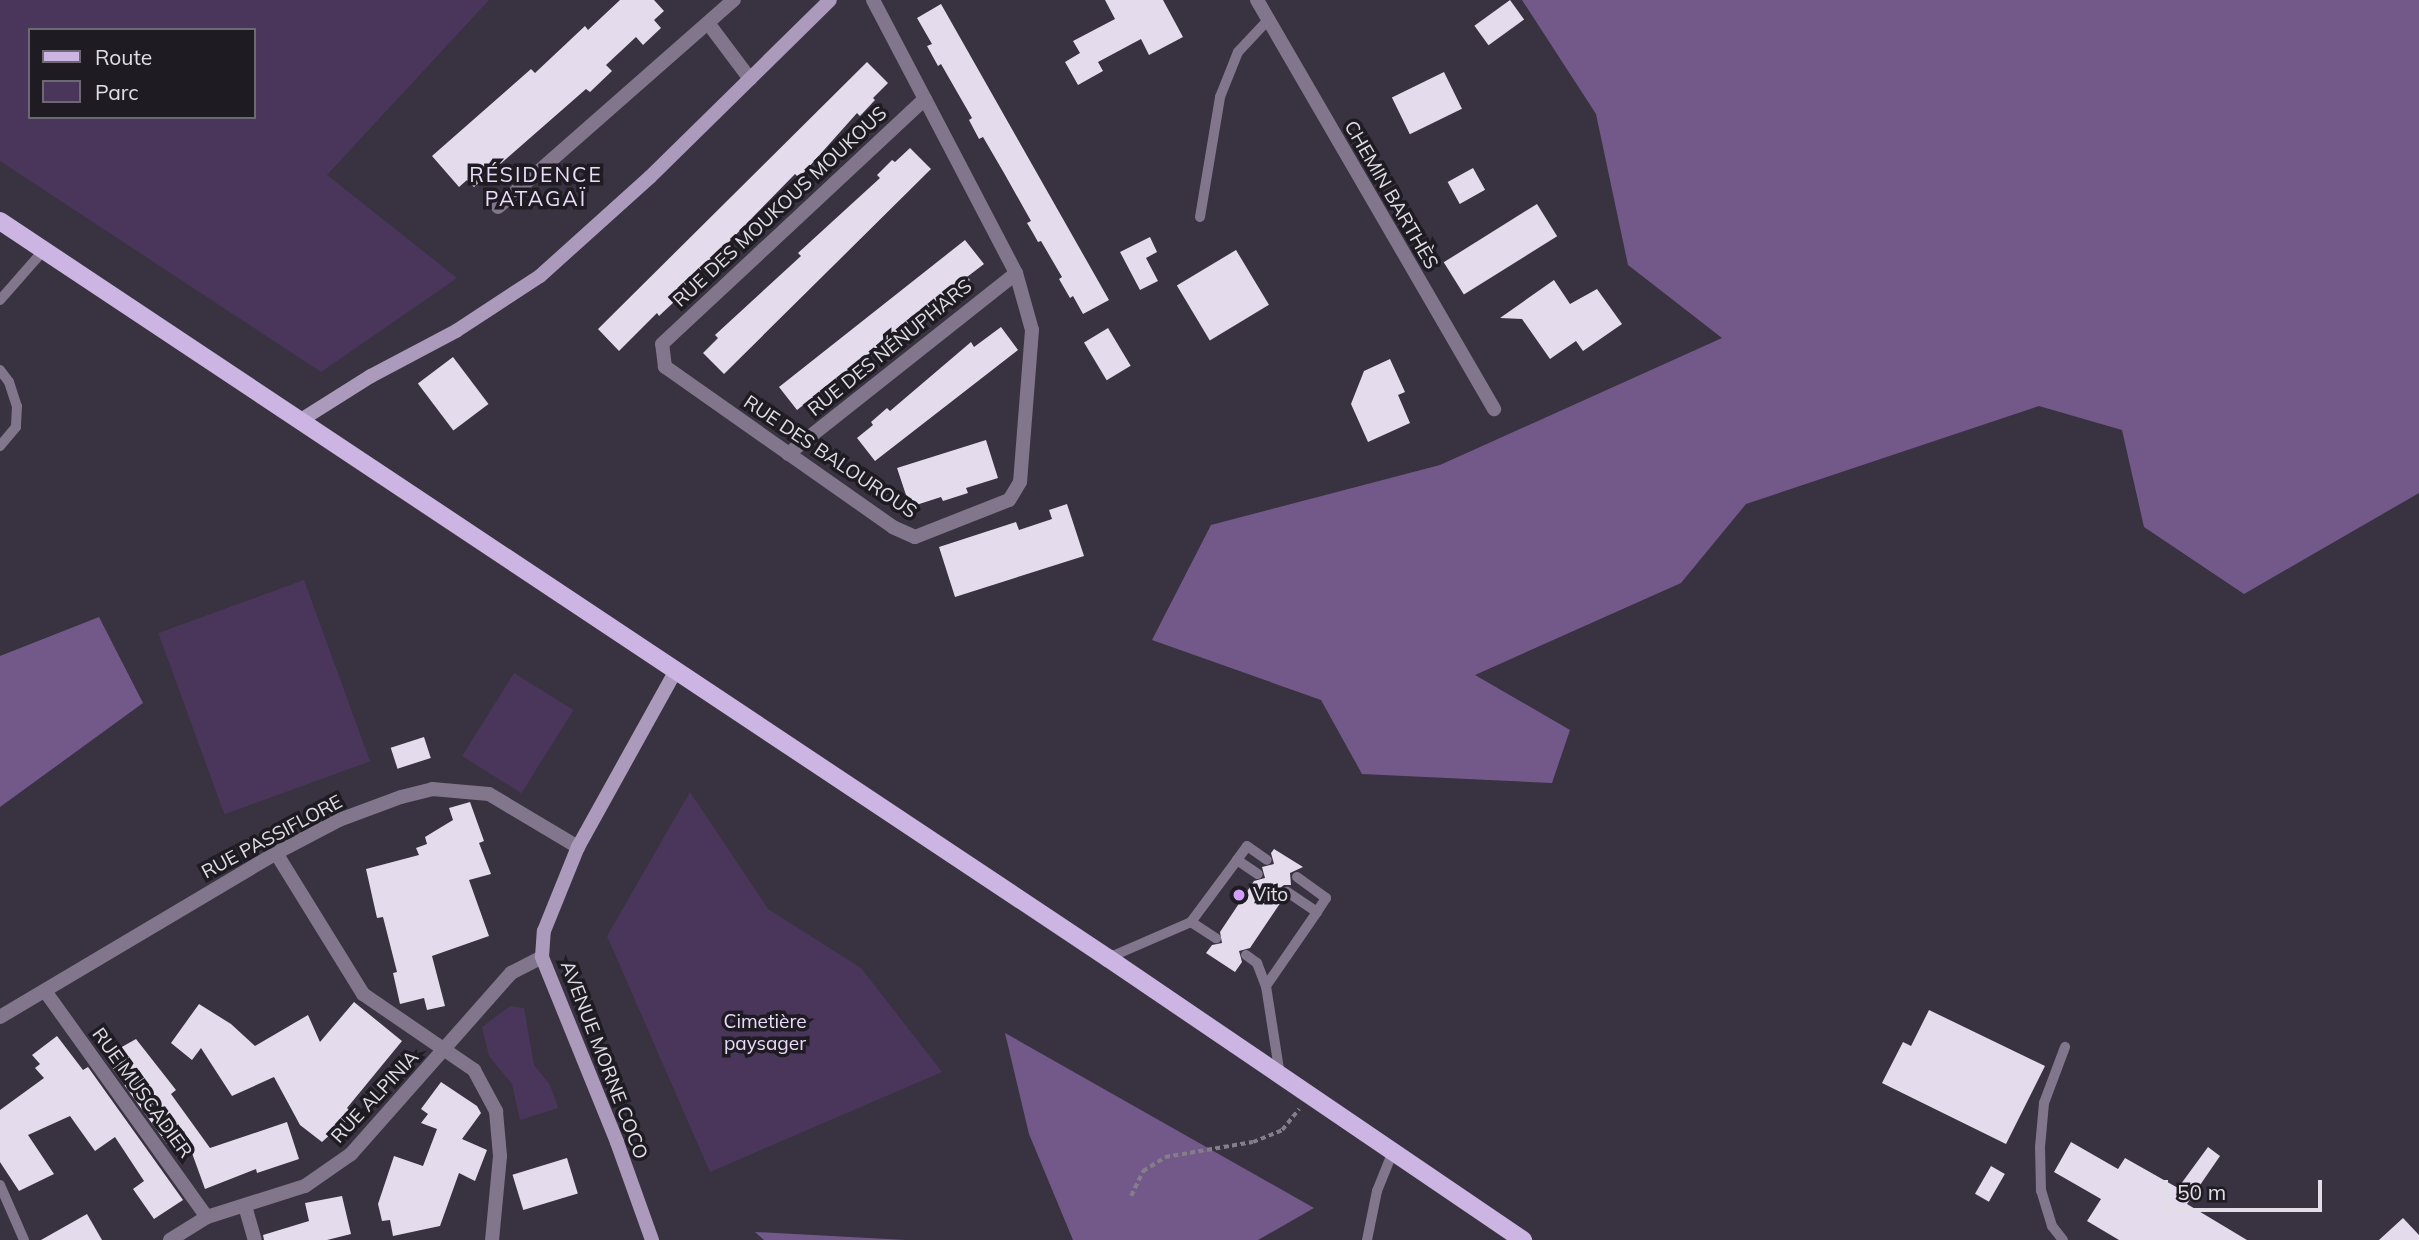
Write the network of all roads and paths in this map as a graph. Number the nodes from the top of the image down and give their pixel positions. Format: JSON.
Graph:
{"nodes":[{"id":1,"x":734,"y":0,"type":"edge"},
{"id":2,"x":830,"y":0,"type":"edge"},
{"id":3,"x":873,"y":0,"type":"edge"},
{"id":4,"x":1258,"y":0,"type":"edge"},
{"id":5,"x":1267,"y":21,"type":"junction"},
{"id":6,"x":708,"y":23,"type":"junction"},
{"id":7,"x":750,"y":79,"type":"junction"},
{"id":8,"x":925,"y":99,"type":"junction"},
{"id":9,"x":498,"y":207,"type":"dead end"},
{"id":10,"x":1200,"y":217,"type":"dead end"},
{"id":11,"x":0,"y":221,"type":"edge"},
{"id":12,"x":44,"y":250,"type":"junction"},
{"id":13,"x":1016,"y":273,"type":"junction"},
{"id":14,"x":0,"y":300,"type":"edge"},
{"id":15,"x":662,"y":344,"type":"joint"},
{"id":16,"x":0,"y":370,"type":"edge"},
{"id":17,"x":1494,"y":409,"type":"dead end"},
{"id":18,"x":300,"y":421,"type":"junction"},
{"id":19,"x":0,"y":446,"type":"edge"},
{"id":20,"x":788,"y":454,"type":"junction"},
{"id":21,"x":676,"y":670,"type":"junction"},
{"id":22,"x":578,"y":847,"type":"junction"},
{"id":23,"x":276,"y":853,"type":"junction"},
{"id":24,"x":1267,"y":859,"type":"dead end"},
{"id":25,"x":1237,"y":860,"type":"junction"},
{"id":26,"x":1258,"y":874,"type":"dead end"},
{"id":27,"x":1297,"y":877,"type":"dead end"},
{"id":28,"x":1287,"y":892,"type":"dead end"},
{"id":29,"x":1317,"y":912,"type":"junction"},
{"id":30,"x":1191,"y":922,"type":"junction"},
{"id":31,"x":1216,"y":938,"type":"dead end"},
{"id":32,"x":1246,"y":956,"type":"dead end"},
{"id":33,"x":542,"y":957,"type":"junction"},
{"id":34,"x":1108,"y":958,"type":"junction"},
{"id":35,"x":1266,"y":986,"type":"junction"},
{"id":36,"x":45,"y":991,"type":"junction"},
{"id":37,"x":0,"y":1017,"type":"edge"},
{"id":38,"x":2065,"y":1047,"type":"dead end"},
{"id":39,"x":447,"y":1049,"type":"junction"},
{"id":40,"x":1280,"y":1075,"type":"junction"},
{"id":41,"x":1311,"y":1094,"type":"junction"},
{"id":42,"x":1392,"y":1154,"type":"junction"},
{"id":43,"x":0,"y":1185,"type":"edge"},
{"id":44,"x":1131,"y":1196,"type":"dead end"},
{"id":45,"x":245,"y":1206,"type":"junction"},
{"id":46,"x":207,"y":1217,"type":"junction"},
{"id":47,"x":24,"y":1240,"type":"edge"},
{"id":48,"x":170,"y":1240,"type":"edge"},
{"id":49,"x":256,"y":1240,"type":"edge"},
{"id":50,"x":492,"y":1240,"type":"edge"},
{"id":51,"x":652,"y":1240,"type":"edge"},
{"id":52,"x":1367,"y":1240,"type":"edge"},
{"id":53,"x":1523,"y":1240,"type":"edge"},
{"id":54,"x":2063,"y":1240,"type":"edge"}],
"edges":[{"from":1,"to":6,"type":"street"},
{"from":2,"to":7,"type":"main road"},
{"from":3,"to":8,"type":"street","name":"RUE DES BALOUROUS"},
{"from":4,"to":5,"type":"street","name":"CHEMIN BARTHÈS"},
{"from":5,"to":10,"type":"lane"},
{"from":5,"to":17,"type":"street","name":"CHEMIN BARTHÈS"},
{"from":6,"to":7,"type":"street"},
{"from":6,"to":9,"type":"street"},
{"from":7,"to":18,"type":"main road"},
{"from":8,"to":13,"type":"street","name":"RUE DES BALOUROUS"},
{"from":8,"to":15,"type":"street","name":"RUE DES MOUKOUS MOUKOUS"},
{"from":11,"to":12,"type":"main road"},
{"from":12,"to":14,"type":"lane"},
{"from":12,"to":18,"type":"main road"},
{"from":13,"to":20,"type":"street","name":"RUE DES NÉNUPHARS"},
{"from":13,"to":20,"type":"street","name":"RUE DES BALOUROUS"},
{"from":15,"to":20,"type":"street","name":"RUE DES BALOUROUS"},
{"from":16,"to":19,"type":"lane"},
{"from":18,"to":21,"type":"main road"},
{"from":21,"to":22,"type":"main road","name":"AVENUE MORNE COCO"},
{"from":21,"to":34,"type":"main road"},
{"from":22,"to":23,"type":"street","name":"RUE PASSIFLORE"},
{"from":22,"to":33,"type":"main road","name":"AVENUE MORNE COCO"},
{"from":23,"to":36,"type":"street","name":"RUE PASSIFLORE"},
{"from":23,"to":39,"type":"street"},
{"from":24,"to":25,"type":"lane"},
{"from":25,"to":26,"type":"lane"},
{"from":25,"to":30,"type":"lane"},
{"from":27,"to":29,"type":"lane"},
{"from":28,"to":29,"type":"lane"},
{"from":29,"to":35,"type":"lane"},
{"from":30,"to":31,"type":"lane"},
{"from":30,"to":34,"type":"lane"},
{"from":32,"to":35,"type":"lane"},
{"from":33,"to":39,"type":"street","name":"RUE ALPINIA"},
{"from":33,"to":51,"type":"main road","name":"AVENUE MORNE COCO"},
{"from":34,"to":40,"type":"main road"},
{"from":35,"to":40,"type":"lane"},
{"from":36,"to":37,"type":"street","name":"RUE PASSIFLORE"},
{"from":36,"to":46,"type":"street","name":"RUE MUSCADIER"},
{"from":38,"to":54,"type":"lane"},
{"from":39,"to":45,"type":"street","name":"RUE ALPINIA"},
{"from":39,"to":50,"type":"street"},
{"from":40,"to":41,"type":"main road"},
{"from":41,"to":42,"type":"main road"},
{"from":41,"to":44,"type":"path"},
{"from":42,"to":52,"type":"lane"},
{"from":42,"to":53,"type":"main road"},
{"from":43,"to":47,"type":"lane"},
{"from":45,"to":46,"type":"street","name":"RUE ALPINIA"},
{"from":45,"to":49,"type":"street"},
{"from":46,"to":48,"type":"street","name":"RUE ALPINIA"}]}
